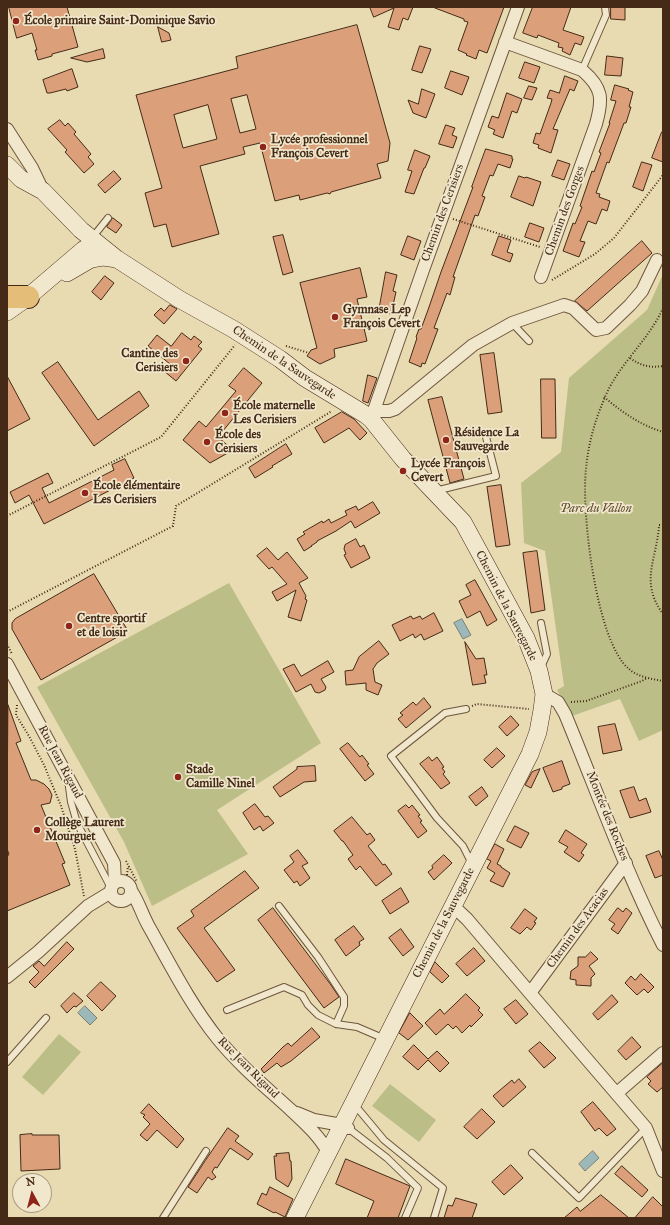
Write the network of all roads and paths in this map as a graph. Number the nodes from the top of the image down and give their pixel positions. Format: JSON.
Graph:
{"nodes":[{"id":1,"x":518,"y":7,"type":"edge"},
{"id":2,"x":605,"y":7,"type":"edge"},
{"id":3,"x":505,"y":42,"type":"junction"},
{"id":4,"x":582,"y":70,"type":"junction"},
{"id":5,"x":7,"y":129,"type":"edge"},
{"id":6,"x":7,"y":165,"type":"edge"},
{"id":7,"x":663,"y":175,"type":"edge"},
{"id":8,"x":43,"y":191,"type":"junction"},
{"id":9,"x":443,"y":215,"type":"junction"},
{"id":10,"x":108,"y":218,"type":"dead end"},
{"id":11,"x":93,"y":241,"type":"junction"},
{"id":12,"x":551,"y":251,"type":"junction"},
{"id":13,"x":117,"y":259,"type":"junction"},
{"id":14,"x":657,"y":260,"type":"dead end"},
{"id":15,"x":541,"y":277,"type":"joint"},
{"id":16,"x":17,"y":297,"type":"edge"},
{"id":17,"x":663,"y":308,"type":"edge"},
{"id":18,"x":7,"y":312,"type":"edge"},
{"id":19,"x":512,"y":323,"type":"junction"},
{"id":20,"x":529,"y":341,"type":"dead end"},
{"id":21,"x":238,"y":342,"type":"dead end"},
{"id":22,"x":630,"y":358,"type":"junction"},
{"id":23,"x":663,"y":366,"type":"edge"},
{"id":24,"x":604,"y":397,"type":"junction"},
{"id":25,"x":332,"y":411,"type":"dead end"},
{"id":26,"x":372,"y":415,"type":"junction"},
{"id":27,"x":663,"y":432,"type":"edge"},
{"id":28,"x":485,"y":433,"type":"dead end"},
{"id":29,"x":434,"y":491,"type":"junction"},
{"id":30,"x":7,"y":516,"type":"edge"},
{"id":31,"x":663,"y":525,"type":"edge"},
{"id":32,"x":7,"y":612,"type":"edge"},
{"id":33,"x":663,"y":614,"type":"edge"},
{"id":34,"x":541,"y":623,"type":"dead end"},
{"id":35,"x":7,"y":664,"type":"edge"},
{"id":36,"x":539,"y":670,"type":"junction"},
{"id":37,"x":647,"y":678,"type":"junction"},
{"id":38,"x":663,"y":681,"type":"edge"},
{"id":39,"x":544,"y":694,"type":"junction"},
{"id":40,"x":570,"y":703,"type":"dead end"},
{"id":41,"x":466,"y":709,"type":"joint"},
{"id":42,"x":530,"y":709,"type":"dead end"},
{"id":43,"x":15,"y":710,"type":"dead end"},
{"id":44,"x":68,"y":778,"type":"junction"},
{"id":45,"x":626,"y":863,"type":"junction"},
{"id":46,"x":473,"y":865,"type":"junction"},
{"id":47,"x":111,"y":886,"type":"junction"},
{"id":48,"x":125,"y":898,"type":"junction"},
{"id":49,"x":88,"y":906,"type":"junction"},
{"id":50,"x":279,"y":906,"type":"dead end"},
{"id":51,"x":453,"y":906,"type":"junction"},
{"id":52,"x":663,"y":945,"type":"edge"},
{"id":53,"x":7,"y":977,"type":"edge"},
{"id":54,"x":530,"y":993,"type":"junction"},
{"id":55,"x":227,"y":1010,"type":"dead end"},
{"id":56,"x":46,"y":1018,"type":"dead end"},
{"id":57,"x":336,"y":1024,"type":"junction"},
{"id":58,"x":385,"y":1039,"type":"junction"},
{"id":59,"x":663,"y":1053,"type":"edge"},
{"id":60,"x":7,"y":1062,"type":"edge"},
{"id":61,"x":617,"y":1093,"type":"junction"},
{"id":62,"x":351,"y":1107,"type":"junction"},
{"id":63,"x":291,"y":1110,"type":"junction"},
{"id":64,"x":345,"y":1127,"type":"junction"},
{"id":65,"x":646,"y":1128,"type":"junction"},
{"id":66,"x":206,"y":1151,"type":"dead end"},
{"id":67,"x":328,"y":1152,"type":"junction"},
{"id":68,"x":532,"y":1153,"type":"dead end"},
{"id":69,"x":663,"y":1171,"type":"edge"},
{"id":70,"x":163,"y":1218,"type":"edge"},
{"id":71,"x":295,"y":1218,"type":"edge"},
{"id":72,"x":405,"y":1218,"type":"edge"},
{"id":73,"x":434,"y":1218,"type":"edge"}],
"edges":[{"from":1,"to":3,"type":"street","name":"Chemin des Cerisiers"},
{"from":2,"to":4,"type":"lane"},
{"from":3,"to":4,"type":"street","name":"Chemin des Gorges"},
{"from":3,"to":9,"type":"street","name":"Chemin des Cerisiers"},
{"from":4,"to":12,"type":"street","name":"Chemin des Gorges"},
{"from":5,"to":8,"type":"street"},
{"from":6,"to":8,"type":"street","name":"Chemin de la Sauvegarde"},
{"from":7,"to":15,"type":"path","name":"Chemin des Gorges"},
{"from":8,"to":11,"type":"street","name":"Chemin de la Sauvegarde"},
{"from":9,"to":12,"type":"path"},
{"from":9,"to":26,"type":"street","name":"Chemin des Cerisiers"},
{"from":10,"to":11,"type":"lane"},
{"from":11,"to":13,"type":"street","name":"Chemin de la Sauvegarde"},
{"from":11,"to":16,"type":"street"},
{"from":12,"to":15,"type":"street","name":"Chemin des Gorges"},
{"from":13,"to":16,"type":"street"},
{"from":13,"to":26,"type":"street","name":"Chemin de la Sauvegarde"},
{"from":14,"to":19,"type":"street"},
{"from":16,"to":18,"type":"street"},
{"from":17,"to":22,"type":"path"},
{"from":19,"to":20,"type":"lane"},
{"from":19,"to":26,"type":"street"},
{"from":21,"to":30,"type":"path"},
{"from":22,"to":23,"type":"path"},
{"from":22,"to":24,"type":"path"},
{"from":24,"to":27,"type":"path"},
{"from":24,"to":37,"type":"path"},
{"from":25,"to":32,"type":"path"},
{"from":26,"to":29,"type":"street","name":"Chemin de la Sauvegarde"},
{"from":28,"to":29,"type":"lane"},
{"from":29,"to":36,"type":"street","name":"Chemin de la Sauvegarde"},
{"from":31,"to":33,"type":"path"},
{"from":34,"to":36,"type":"lane"},
{"from":35,"to":44,"type":"street","name":"Rue Jean Rigaud"},
{"from":36,"to":39,"type":"street","name":"Chemin de la Sauvegarde"},
{"from":37,"to":38,"type":"path"},
{"from":37,"to":40,"type":"path"},
{"from":39,"to":45,"type":"street","name":"Montée des Roches"},
{"from":39,"to":46,"type":"street","name":"Chemin de la Sauvegarde"},
{"from":41,"to":42,"type":"path"},
{"from":41,"to":46,"type":"lane"},
{"from":43,"to":49,"type":"path"},
{"from":44,"to":47,"type":"lane"},
{"from":44,"to":47,"type":"street","name":"Rue Jean Rigaud"},
{"from":45,"to":52,"type":"street","name":"Montée des Roches"},
{"from":45,"to":54,"type":"street","name":"Chemin des Acacias"},
{"from":46,"to":51,"type":"street","name":"Chemin de la Sauvegarde"},
{"from":47,"to":48,"type":"street"},
{"from":47,"to":48,"type":"street"},
{"from":47,"to":49,"type":"street"},
{"from":48,"to":49,"type":"street"},
{"from":48,"to":63,"type":"street","name":"Rue Jean Rigaud"},
{"from":49,"to":53,"type":"street"},
{"from":50,"to":57,"type":"lane"},
{"from":51,"to":54,"type":"street"},
{"from":51,"to":58,"type":"street","name":"Chemin de la Sauvegarde"},
{"from":54,"to":61,"type":"street"},
{"from":55,"to":57,"type":"lane"},
{"from":56,"to":60,"type":"lane"},
{"from":57,"to":58,"type":"lane"},
{"from":58,"to":62,"type":"street","name":"Chemin de la Sauvegarde"},
{"from":59,"to":61,"type":"street"},
{"from":61,"to":65,"type":"street"},
{"from":62,"to":64,"type":"street","name":"Chemin de la Sauvegarde"},
{"from":62,"to":73,"type":"lane"},
{"from":63,"to":64,"type":"street","name":"Rue Jean Rigaud"},
{"from":63,"to":67,"type":"street","name":"Rue Jean Rigaud"},
{"from":64,"to":67,"type":"street","name":"Chemin de la Sauvegarde"},
{"from":64,"to":72,"type":"lane"},
{"from":65,"to":68,"type":"lane"},
{"from":65,"to":69,"type":"street"},
{"from":66,"to":70,"type":"lane"},
{"from":67,"to":71,"type":"street","name":"Chemin de la Sauvegarde"}]}
